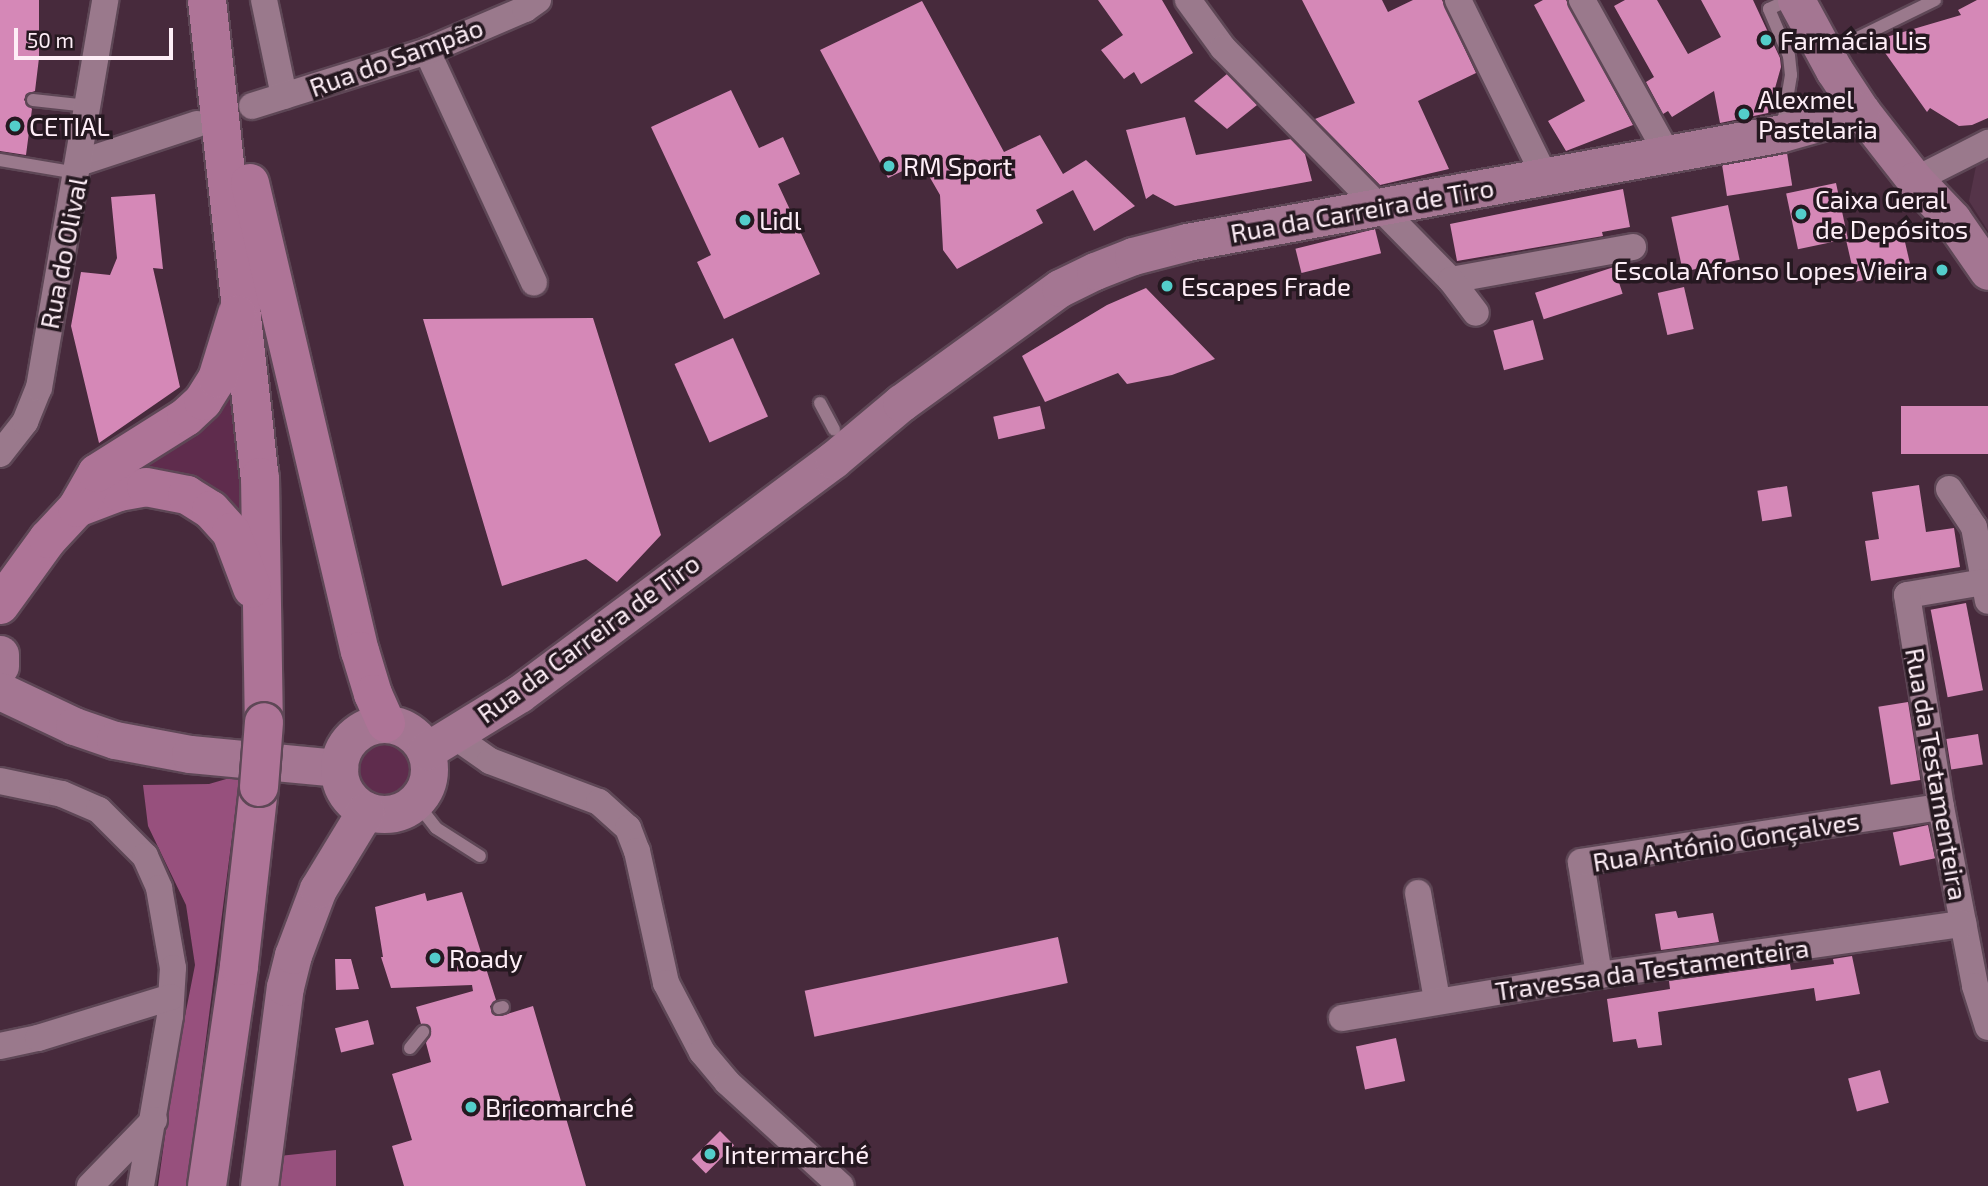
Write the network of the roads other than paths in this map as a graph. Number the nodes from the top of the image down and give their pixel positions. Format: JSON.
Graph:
{"nodes":[{"id":1,"x":105,"y":0,"type":"edge"},
{"id":2,"x":207,"y":0,"type":"edge"},
{"id":3,"x":264,"y":0,"type":"edge"},
{"id":4,"x":538,"y":0,"type":"edge"},
{"id":5,"x":1188,"y":0,"type":"edge"},
{"id":6,"x":1458,"y":0,"type":"edge"},
{"id":7,"x":1582,"y":0,"type":"edge"},
{"id":8,"x":1788,"y":0,"type":"edge"},
{"id":9,"x":1797,"y":0,"type":"edge"},
{"id":10,"x":1935,"y":0,"type":"edge"},
{"id":11,"x":427,"y":51,"type":"junction"},
{"id":12,"x":1825,"y":54,"type":"junction"},
{"id":13,"x":284,"y":96,"type":"junction"},
{"id":14,"x":33,"y":100,"type":"dead end"},
{"id":15,"x":88,"y":106,"type":"junction"},
{"id":16,"x":1861,"y":111,"type":"junction"},
{"id":17,"x":224,"y":120,"type":"junction"},
{"id":18,"x":1782,"y":133,"type":"junction"},
{"id":19,"x":1988,"y":143,"type":"edge"},
{"id":20,"x":1668,"y":155,"type":"junction"},
{"id":21,"x":0,"y":160,"type":"edge"},
{"id":22,"x":78,"y":168,"type":"junction"},
{"id":23,"x":1545,"y":177,"type":"junction"},
{"id":24,"x":1915,"y":180,"type":"junction"},
{"id":25,"x":1379,"y":206,"type":"junction"},
{"id":26,"x":1633,"y":247,"type":"dead end"},
{"id":27,"x":1988,"y":271,"type":"edge"},
{"id":28,"x":1451,"y":280,"type":"junction"},
{"id":29,"x":534,"y":283,"type":"dead end"},
{"id":30,"x":1988,"y":296,"type":"edge"},
{"id":31,"x":242,"y":299,"type":"junction"},
{"id":32,"x":1476,"y":313,"type":"dead end"},
{"id":33,"x":0,"y":454,"type":"edge"},
{"id":34,"x":1949,"y":489,"type":"dead end"},
{"id":35,"x":77,"y":508,"type":"junction"},
{"id":36,"x":1986,"y":591,"type":"edge"},
{"id":37,"x":0,"y":605,"type":"edge"},
{"id":38,"x":264,"y":629,"type":"junction"},
{"id":39,"x":0,"y":654,"type":"edge"},
{"id":40,"x":0,"y":666,"type":"edge"},
{"id":41,"x":0,"y":691,"type":"edge"},
{"id":42,"x":386,"y":723,"type":"junction"},
{"id":43,"x":439,"y":743,"type":"junction"},
{"id":44,"x":339,"y":768,"type":"junction"},
{"id":45,"x":0,"y":781,"type":"edge"},
{"id":46,"x":415,"y":801,"type":"junction"},
{"id":47,"x":1941,"y":807,"type":"junction"},
{"id":48,"x":366,"y":810,"type":"junction"},
{"id":49,"x":480,"y":856,"type":"dead end"},
{"id":50,"x":1418,"y":893,"type":"dead end"},
{"id":51,"x":1963,"y":924,"type":"junction"},
{"id":52,"x":1599,"y":975,"type":"junction"},
{"id":53,"x":171,"y":997,"type":"junction"},
{"id":54,"x":1437,"y":1000,"type":"junction"},
{"id":55,"x":1342,"y":1018,"type":"dead end"},
{"id":56,"x":1988,"y":1027,"type":"edge"},
{"id":57,"x":423,"y":1032,"type":"dead end"},
{"id":58,"x":0,"y":1046,"type":"edge"},
{"id":59,"x":410,"y":1048,"type":"dead end"},
{"id":60,"x":154,"y":1120,"type":"junction"},
{"id":61,"x":90,"y":1186,"type":"edge"},
{"id":62,"x":141,"y":1186,"type":"edge"},
{"id":63,"x":207,"y":1186,"type":"edge"},
{"id":64,"x":259,"y":1186,"type":"edge"},
{"id":65,"x":841,"y":1186,"type":"edge"}],
"edges":[{"from":1,"to":15,"type":"street","name":"Rua do Olival"},
{"from":2,"to":17,"type":"main road"},
{"from":3,"to":13,"type":"street"},
{"from":4,"to":11,"type":"street","name":"Rua do Sampão"},
{"from":5,"to":25,"type":"street"},
{"from":6,"to":23,"type":"street"},
{"from":7,"to":20,"type":"street"},
{"from":8,"to":18,"type":"lane"},
{"from":9,"to":12,"type":"main road"},
{"from":10,"to":12,"type":"lane"},
{"from":11,"to":13,"type":"street","name":"Rua do Sampão"},
{"from":11,"to":29,"type":"street"},
{"from":12,"to":16,"type":"main road"},
{"from":13,"to":17,"type":"street","name":"Rua do Sampão"},
{"from":14,"to":15,"type":"lane"},
{"from":15,"to":22,"type":"street","name":"Rua do Olival"},
{"from":16,"to":18,"type":"main road","name":"Rua da Carreira de Tiro"},
{"from":16,"to":24,"type":"main road"},
{"from":17,"to":22,"type":"street","name":"Rua do Sampão"},
{"from":17,"to":31,"type":"main road"},
{"from":17,"to":42,"type":"main road"},
{"from":18,"to":20,"type":"main road","name":"Rua da Carreira de Tiro"},
{"from":19,"to":24,"type":"street"},
{"from":20,"to":23,"type":"main road","name":"Rua da Carreira de Tiro"},
{"from":21,"to":22,"type":"lane"},
{"from":22,"to":33,"type":"street","name":"Rua do Olival"},
{"from":23,"to":25,"type":"main road","name":"Rua da Carreira de Tiro"},
{"from":24,"to":27,"type":"main road"},
{"from":24,"to":30,"type":"main road"},
{"from":25,"to":28,"type":"street"},
{"from":25,"to":43,"type":"main road","name":"Rua da Carreira de Tiro"},
{"from":26,"to":28,"type":"street"},
{"from":28,"to":32,"type":"street"},
{"from":31,"to":35,"type":"main road"},
{"from":31,"to":38,"type":"main road"},
{"from":34,"to":36,"type":"street"},
{"from":35,"to":37,"type":"main road"},
{"from":35,"to":38,"type":"main road"},
{"from":36,"to":47,"type":"street","name":"Rua da Testamenteira"},
{"from":38,"to":63,"type":"main road","bridge":true},
{"from":39,"to":40,"type":"main road"},
{"from":41,"to":44,"type":"main road"},
{"from":42,"to":43,"type":"main road"},
{"from":42,"to":44,"type":"main road"},
{"from":43,"to":46,"type":"main road"},
{"from":43,"to":65,"type":"street"},
{"from":44,"to":48,"type":"main road"},
{"from":45,"to":53,"type":"street"},
{"from":46,"to":48,"type":"main road"},
{"from":46,"to":49,"type":"lane"},
{"from":47,"to":51,"type":"street","name":"Rua da Testamenteira"},
{"from":47,"to":52,"type":"street","name":"Rua António Gonçalves"},
{"from":48,"to":64,"type":"main road"},
{"from":50,"to":54,"type":"street"},
{"from":51,"to":52,"type":"street","name":"Travessa da Testamenteira"},
{"from":51,"to":56,"type":"street","name":"Rua da Testamenteira"},
{"from":52,"to":54,"type":"street","name":"Travessa da Testamenteira"},
{"from":53,"to":58,"type":"street"},
{"from":53,"to":60,"type":"street"},
{"from":54,"to":55,"type":"street","name":"Travessa da Testamenteira"},
{"from":57,"to":59,"type":"lane"},
{"from":60,"to":61,"type":"street"},
{"from":60,"to":62,"type":"street"}]}
